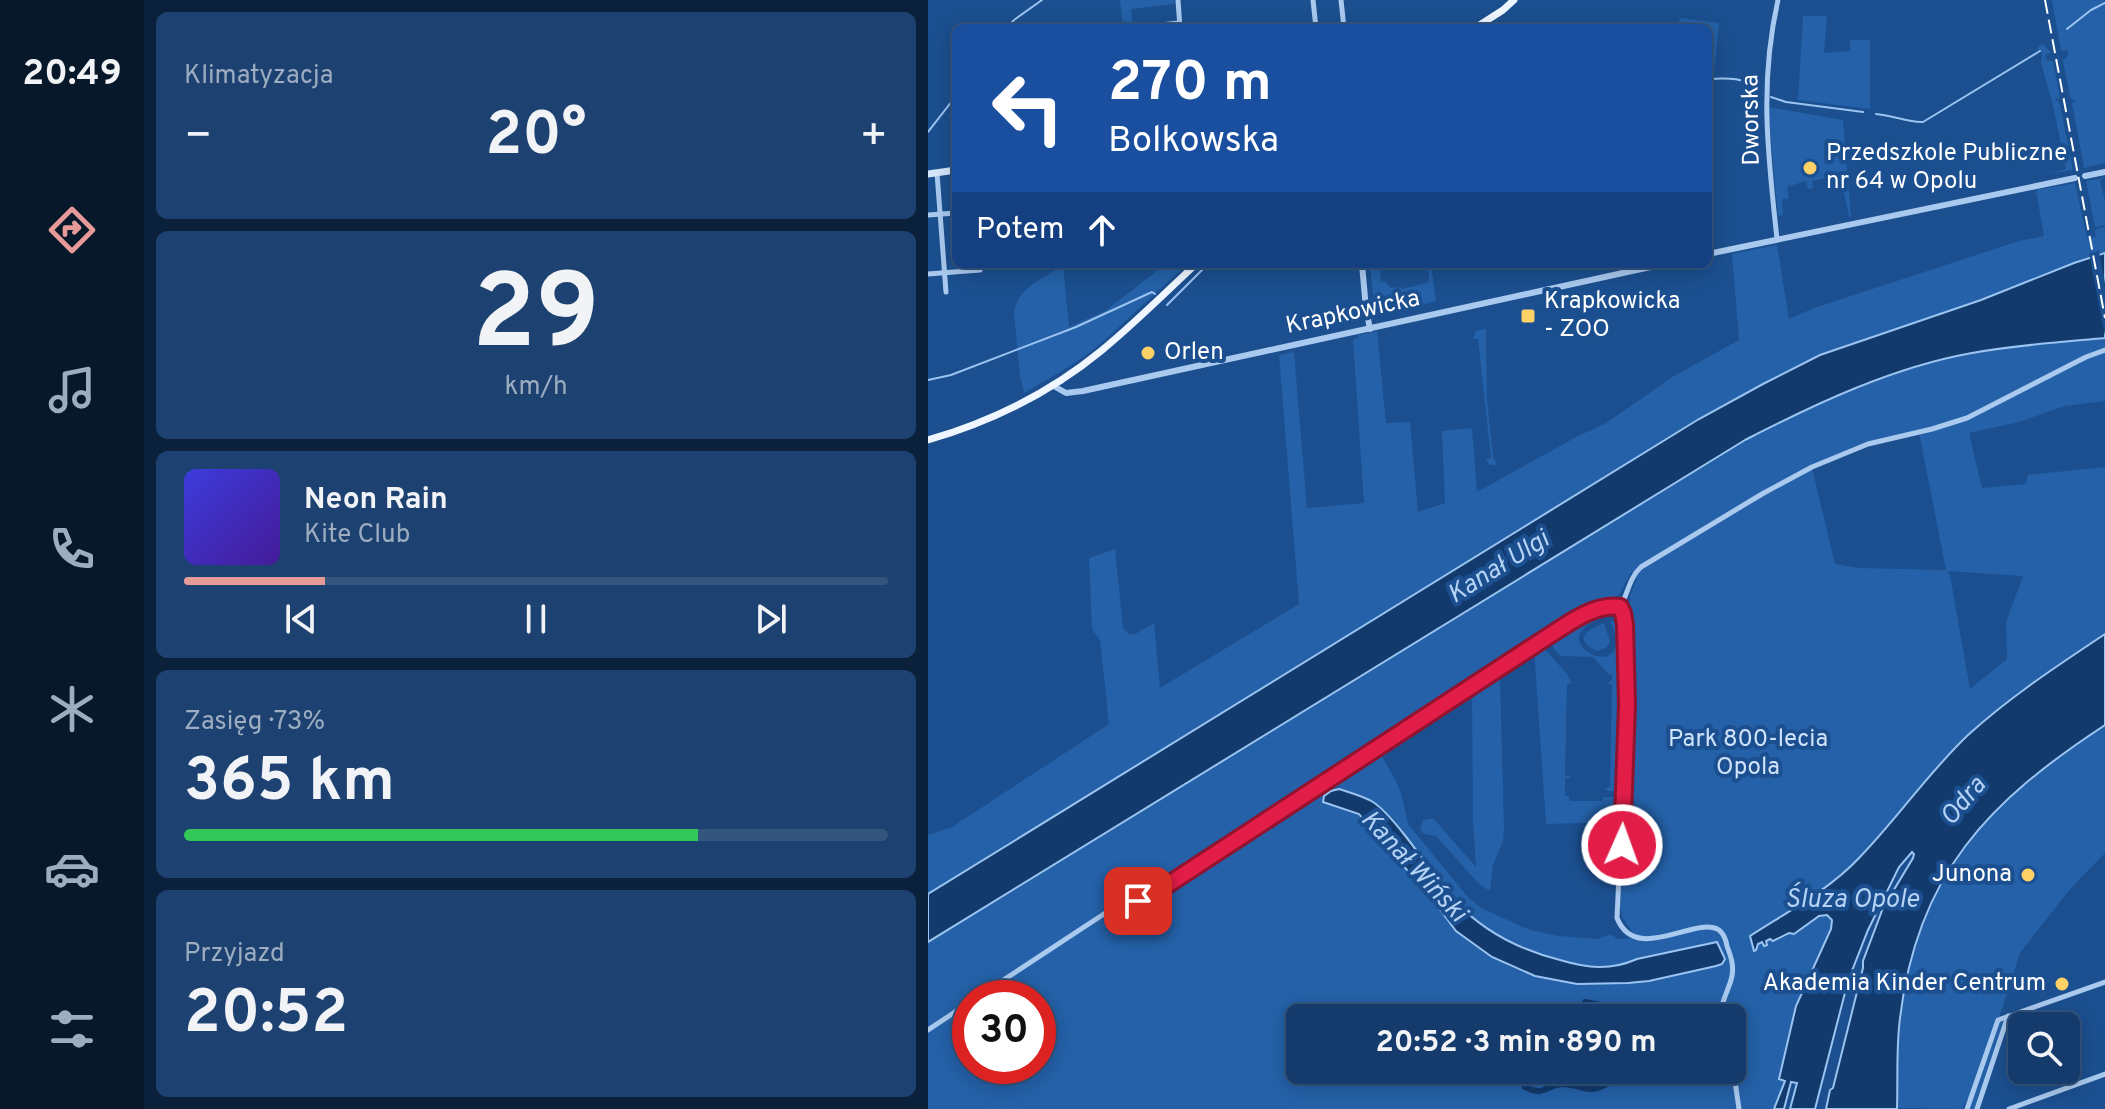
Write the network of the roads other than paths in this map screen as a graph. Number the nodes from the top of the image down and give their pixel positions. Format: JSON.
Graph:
{"nodes":[{"id":1,"x":1178,"y":0,"type":"edge"},
{"id":2,"x":1313,"y":0,"type":"edge"},
{"id":3,"x":1341,"y":0,"type":"edge"},
{"id":4,"x":1514,"y":0,"type":"edge"},
{"id":5,"x":1778,"y":0,"type":"edge"},
{"id":6,"x":1180,"y":24,"type":"edge"},
{"id":7,"x":1316,"y":24,"type":"edge"},
{"id":8,"x":1344,"y":24,"type":"edge"},
{"id":9,"x":1481,"y":24,"type":"edge"},
{"id":10,"x":952,"y":171,"type":"edge"},
{"id":11,"x":2105,"y":172,"type":"edge"},
{"id":12,"x":932,"y":174,"type":"edge"},
{"id":13,"x":2085,"y":176,"type":"dead end"},
{"id":14,"x":2075,"y":178,"type":"dead end"},
{"id":15,"x":952,"y":213,"type":"edge"},
{"id":16,"x":940,"y":214,"type":"junction"},
{"id":17,"x":928,"y":215,"type":"edge"},
{"id":18,"x":1777,"y":239,"type":"junction"},
{"id":19,"x":1712,"y":253,"type":"edge"},
{"id":20,"x":1192,"y":268,"type":"edge"},
{"id":21,"x":1362,"y":268,"type":"edge"},
{"id":22,"x":1646,"y":268,"type":"edge"},
{"id":23,"x":980,"y":270,"type":"dead end"},
{"id":24,"x":945,"y":273,"type":"junction"},
{"id":25,"x":928,"y":274,"type":"edge"},
{"id":26,"x":946,"y":292,"type":"dead end"},
{"id":27,"x":1370,"y":329,"type":"junction"},
{"id":28,"x":2105,"y":350,"type":"edge"},
{"id":29,"x":1052,"y":385,"type":"junction"},
{"id":30,"x":928,"y":440,"type":"edge"},
{"id":31,"x":1620,"y":607,"type":"junction"},
{"id":32,"x":1003,"y":980,"type":"edge"},
{"id":33,"x":2105,"y":982,"type":"edge"},
{"id":34,"x":1722,"y":1004,"type":"edge"},
{"id":35,"x":2019,"y":1012,"type":"edge"},
{"id":36,"x":952,"y":1014,"type":"edge"},
{"id":37,"x":2008,"y":1016,"type":"joint"},
{"id":38,"x":928,"y":1030,"type":"edge"},
{"id":39,"x":2105,"y":1074,"type":"edge"},
{"id":40,"x":1735,"y":1084,"type":"edge"},
{"id":41,"x":1739,"y":1109,"type":"edge"},
{"id":42,"x":1967,"y":1109,"type":"edge"},
{"id":43,"x":1977,"y":1109,"type":"edge"},
{"id":44,"x":2009,"y":1109,"type":"edge"}],
"edges":[{"from":1,"to":6,"type":"street"},
{"from":2,"to":7,"type":"street"},
{"from":3,"to":8,"type":"street"},
{"from":4,"to":9,"type":"main road"},
{"from":5,"to":18,"type":"street","name":"Dworska"},
{"from":10,"to":12,"type":"main road"},
{"from":11,"to":13,"type":"street"},
{"from":12,"to":16,"type":"street"},
{"from":14,"to":18,"type":"street"},
{"from":15,"to":16,"type":"street"},
{"from":16,"to":17,"type":"street"},
{"from":16,"to":24,"type":"street"},
{"from":18,"to":19,"type":"street"},
{"from":20,"to":29,"type":"main road"},
{"from":21,"to":27,"type":"street"},
{"from":22,"to":27,"type":"street","name":"Krapkowicka"},
{"from":23,"to":24,"type":"street"},
{"from":24,"to":25,"type":"street"},
{"from":24,"to":26,"type":"street"},
{"from":27,"to":29,"type":"street","name":"Krapkowicka"},
{"from":28,"to":31,"type":"street"},
{"from":29,"to":30,"type":"main road"},
{"from":31,"to":32,"type":"street"},
{"from":31,"to":34,"type":"street"},
{"from":33,"to":35,"type":"street"},
{"from":36,"to":38,"type":"street"},
{"from":37,"to":42,"type":"street"},
{"from":37,"to":43,"type":"street"},
{"from":39,"to":44,"type":"street"},
{"from":40,"to":41,"type":"street"}]}
